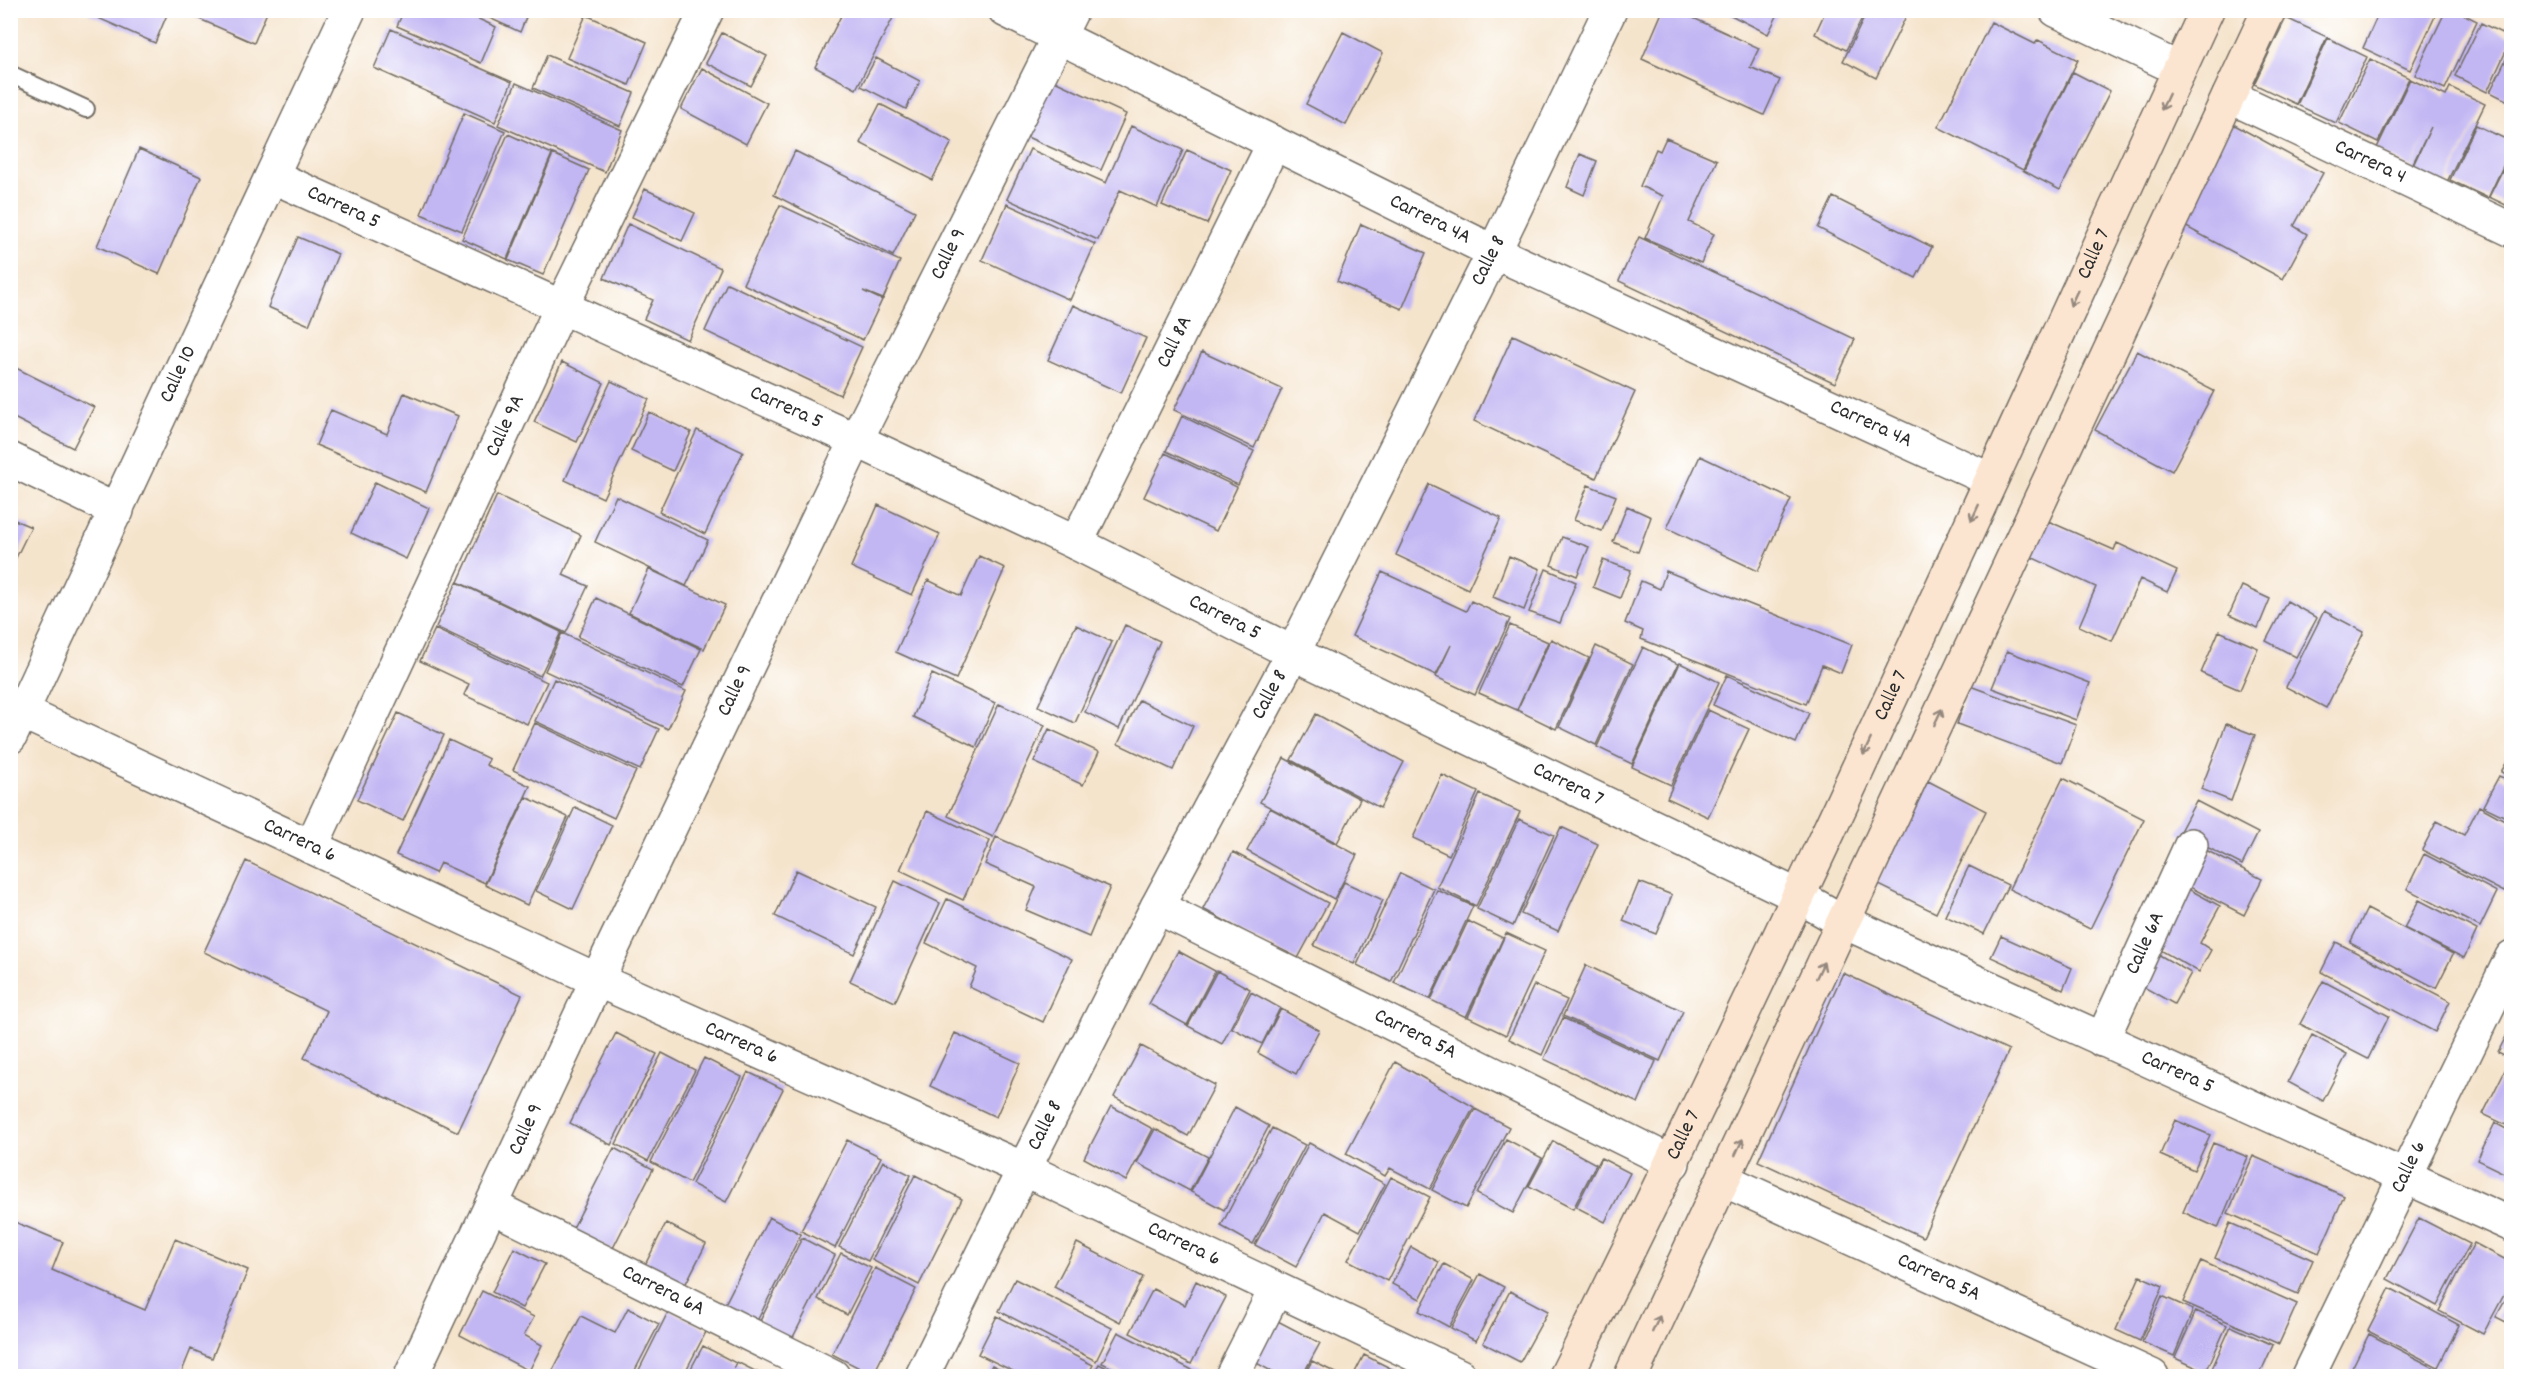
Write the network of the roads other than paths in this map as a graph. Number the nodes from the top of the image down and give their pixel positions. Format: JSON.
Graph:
{"nodes":[{"id":1,"x":349,"y":10,"type":"edge"},
{"id":2,"x":707,"y":10,"type":"edge"},
{"id":3,"x":1005,"y":10,"type":"edge"},
{"id":4,"x":1610,"y":10,"type":"edge"},
{"id":5,"x":2056,"y":10,"type":"edge"},
{"id":6,"x":2207,"y":10,"type":"edge"},
{"id":7,"x":2269,"y":10,"type":"edge"},
{"id":8,"x":1065,"y":24,"type":"edge"},
{"id":9,"x":2180,"y":69,"type":"junction"},
{"id":10,"x":10,"y":74,"type":"edge"},
{"id":11,"x":2229,"y":96,"type":"junction"},
{"id":12,"x":86,"y":109,"type":"dead end"},
{"id":13,"x":1274,"y":143,"type":"junction"},
{"id":14,"x":272,"y":176,"type":"junction"},
{"id":15,"x":2511,"y":230,"type":"edge"},
{"id":16,"x":1494,"y":252,"type":"junction"},
{"id":17,"x":561,"y":308,"type":"junction"},
{"id":18,"x":856,"y":440,"type":"junction"},
{"id":19,"x":10,"y":459,"type":"edge"},
{"id":20,"x":1991,"y":480,"type":"junction"},
{"id":21,"x":117,"y":511,"type":"junction"},
{"id":22,"x":1076,"y":543,"type":"junction"},
{"id":23,"x":1293,"y":653,"type":"junction"},
{"id":24,"x":16,"y":725,"type":"edge"},
{"id":25,"x":2191,"y":845,"type":"dead end"},
{"id":26,"x":311,"y":847,"type":"junction"},
{"id":27,"x":1798,"y":896,"type":"junction"},
{"id":28,"x":1157,"y":908,"type":"junction"},
{"id":29,"x":1842,"y":921,"type":"junction"},
{"id":30,"x":2511,"y":957,"type":"edge"},
{"id":31,"x":597,"y":980,"type":"junction"},
{"id":32,"x":2102,"y":1040,"type":"junction"},
{"id":33,"x":1673,"y":1163,"type":"junction"},
{"id":34,"x":1023,"y":1169,"type":"junction"},
{"id":35,"x":2405,"y":1175,"type":"junction"},
{"id":36,"x":1724,"y":1180,"type":"junction"},
{"id":37,"x":491,"y":1206,"type":"junction"},
{"id":38,"x":2511,"y":1225,"type":"edge"},
{"id":39,"x":1276,"y":1289,"type":"junction"},
{"id":40,"x":411,"y":1377,"type":"edge"},
{"id":41,"x":833,"y":1377,"type":"edge"},
{"id":42,"x":922,"y":1377,"type":"edge"},
{"id":43,"x":1232,"y":1377,"type":"edge"},
{"id":44,"x":1460,"y":1377,"type":"edge"},
{"id":45,"x":1566,"y":1377,"type":"edge"},
{"id":46,"x":1631,"y":1377,"type":"edge"},
{"id":47,"x":2152,"y":1377,"type":"edge"},
{"id":48,"x":2308,"y":1377,"type":"edge"}],
"edges":[{"from":1,"to":14,"type":"street","name":"Calle 10"},
{"from":2,"to":17,"type":"street","name":"Calle 9A"},
{"from":3,"to":8,"type":"street","name":"Carrera 4A"},
{"from":4,"to":16,"type":"street","name":"Calle 8"},
{"from":5,"to":9,"type":"street"},
{"from":6,"to":9,"type":"main road","name":"Calle 7"},
{"from":7,"to":11,"type":"main road"},
{"from":8,"to":13,"type":"street","name":"Carrera 4A"},
{"from":8,"to":18,"type":"street","name":"Calle 9"},
{"from":9,"to":20,"type":"main road","name":"Calle 7","one_way":true},
{"from":10,"to":12,"type":"lane"},
{"from":11,"to":15,"type":"street","name":"Carrera 4"},
{"from":29,"to":11,"type":"main road","one_way":true},
{"from":13,"to":16,"type":"street","name":"Carrera 4A"},
{"from":13,"to":22,"type":"street","name":"Call 8A"},
{"from":14,"to":17,"type":"street","name":"Carrera 5"},
{"from":14,"to":21,"type":"street","name":"Calle 10"},
{"from":16,"to":20,"type":"street","name":"Carrera 4A"},
{"from":16,"to":23,"type":"street","name":"Calle 8"},
{"from":17,"to":18,"type":"street","name":"Carrera 5"},
{"from":17,"to":26,"type":"street","name":"Calle 9A"},
{"from":18,"to":22,"type":"street","name":"Carrera 5"},
{"from":18,"to":31,"type":"street","name":"Calle 9"},
{"from":19,"to":21,"type":"street"},
{"from":20,"to":27,"type":"main road","name":"Calle 7","one_way":true},
{"from":21,"to":24,"type":"street","name":"Calle 10"},
{"from":22,"to":23,"type":"street","name":"Carrera 5"},
{"from":23,"to":27,"type":"street","name":"Carrera 7"},
{"from":23,"to":28,"type":"street","name":"Calle 8"},
{"from":24,"to":26,"type":"street","name":"Carrera 6"},
{"from":25,"to":32,"type":"street","name":"Calle 6A"},
{"from":26,"to":31,"type":"street","name":"Carrera 6"},
{"from":27,"to":29,"type":"street","name":"Carrera 7"},
{"from":27,"to":33,"type":"main road","name":"Calle 7"},
{"from":28,"to":33,"type":"street","name":"Carrera 5A"},
{"from":28,"to":34,"type":"street","name":"Calle 8"},
{"from":29,"to":32,"type":"street","name":"Carrera 5"},
{"from":36,"to":29,"type":"main road","one_way":true},
{"from":30,"to":35,"type":"street","name":"Calle 6"},
{"from":31,"to":34,"type":"street","name":"Carrera 6"},
{"from":31,"to":37,"type":"street","name":"Calle 9"},
{"from":32,"to":35,"type":"street","name":"Carrera 5"},
{"from":33,"to":45,"type":"main road","name":"Calle 7"},
{"from":34,"to":39,"type":"street","name":"Carrera 6"},
{"from":34,"to":42,"type":"street","name":"Calle 8"},
{"from":35,"to":38,"type":"street","name":"Carrera 5"},
{"from":35,"to":48,"type":"street","name":"Calle 6"},
{"from":46,"to":36,"type":"main road","one_way":true},
{"from":36,"to":47,"type":"street","name":"Carrera 5A"},
{"from":37,"to":40,"type":"street","name":"Calle 9"},
{"from":37,"to":41,"type":"street","name":"Carrera 6A"},
{"from":39,"to":43,"type":"street"},
{"from":39,"to":44,"type":"street","name":"Carrera 6"}]}
